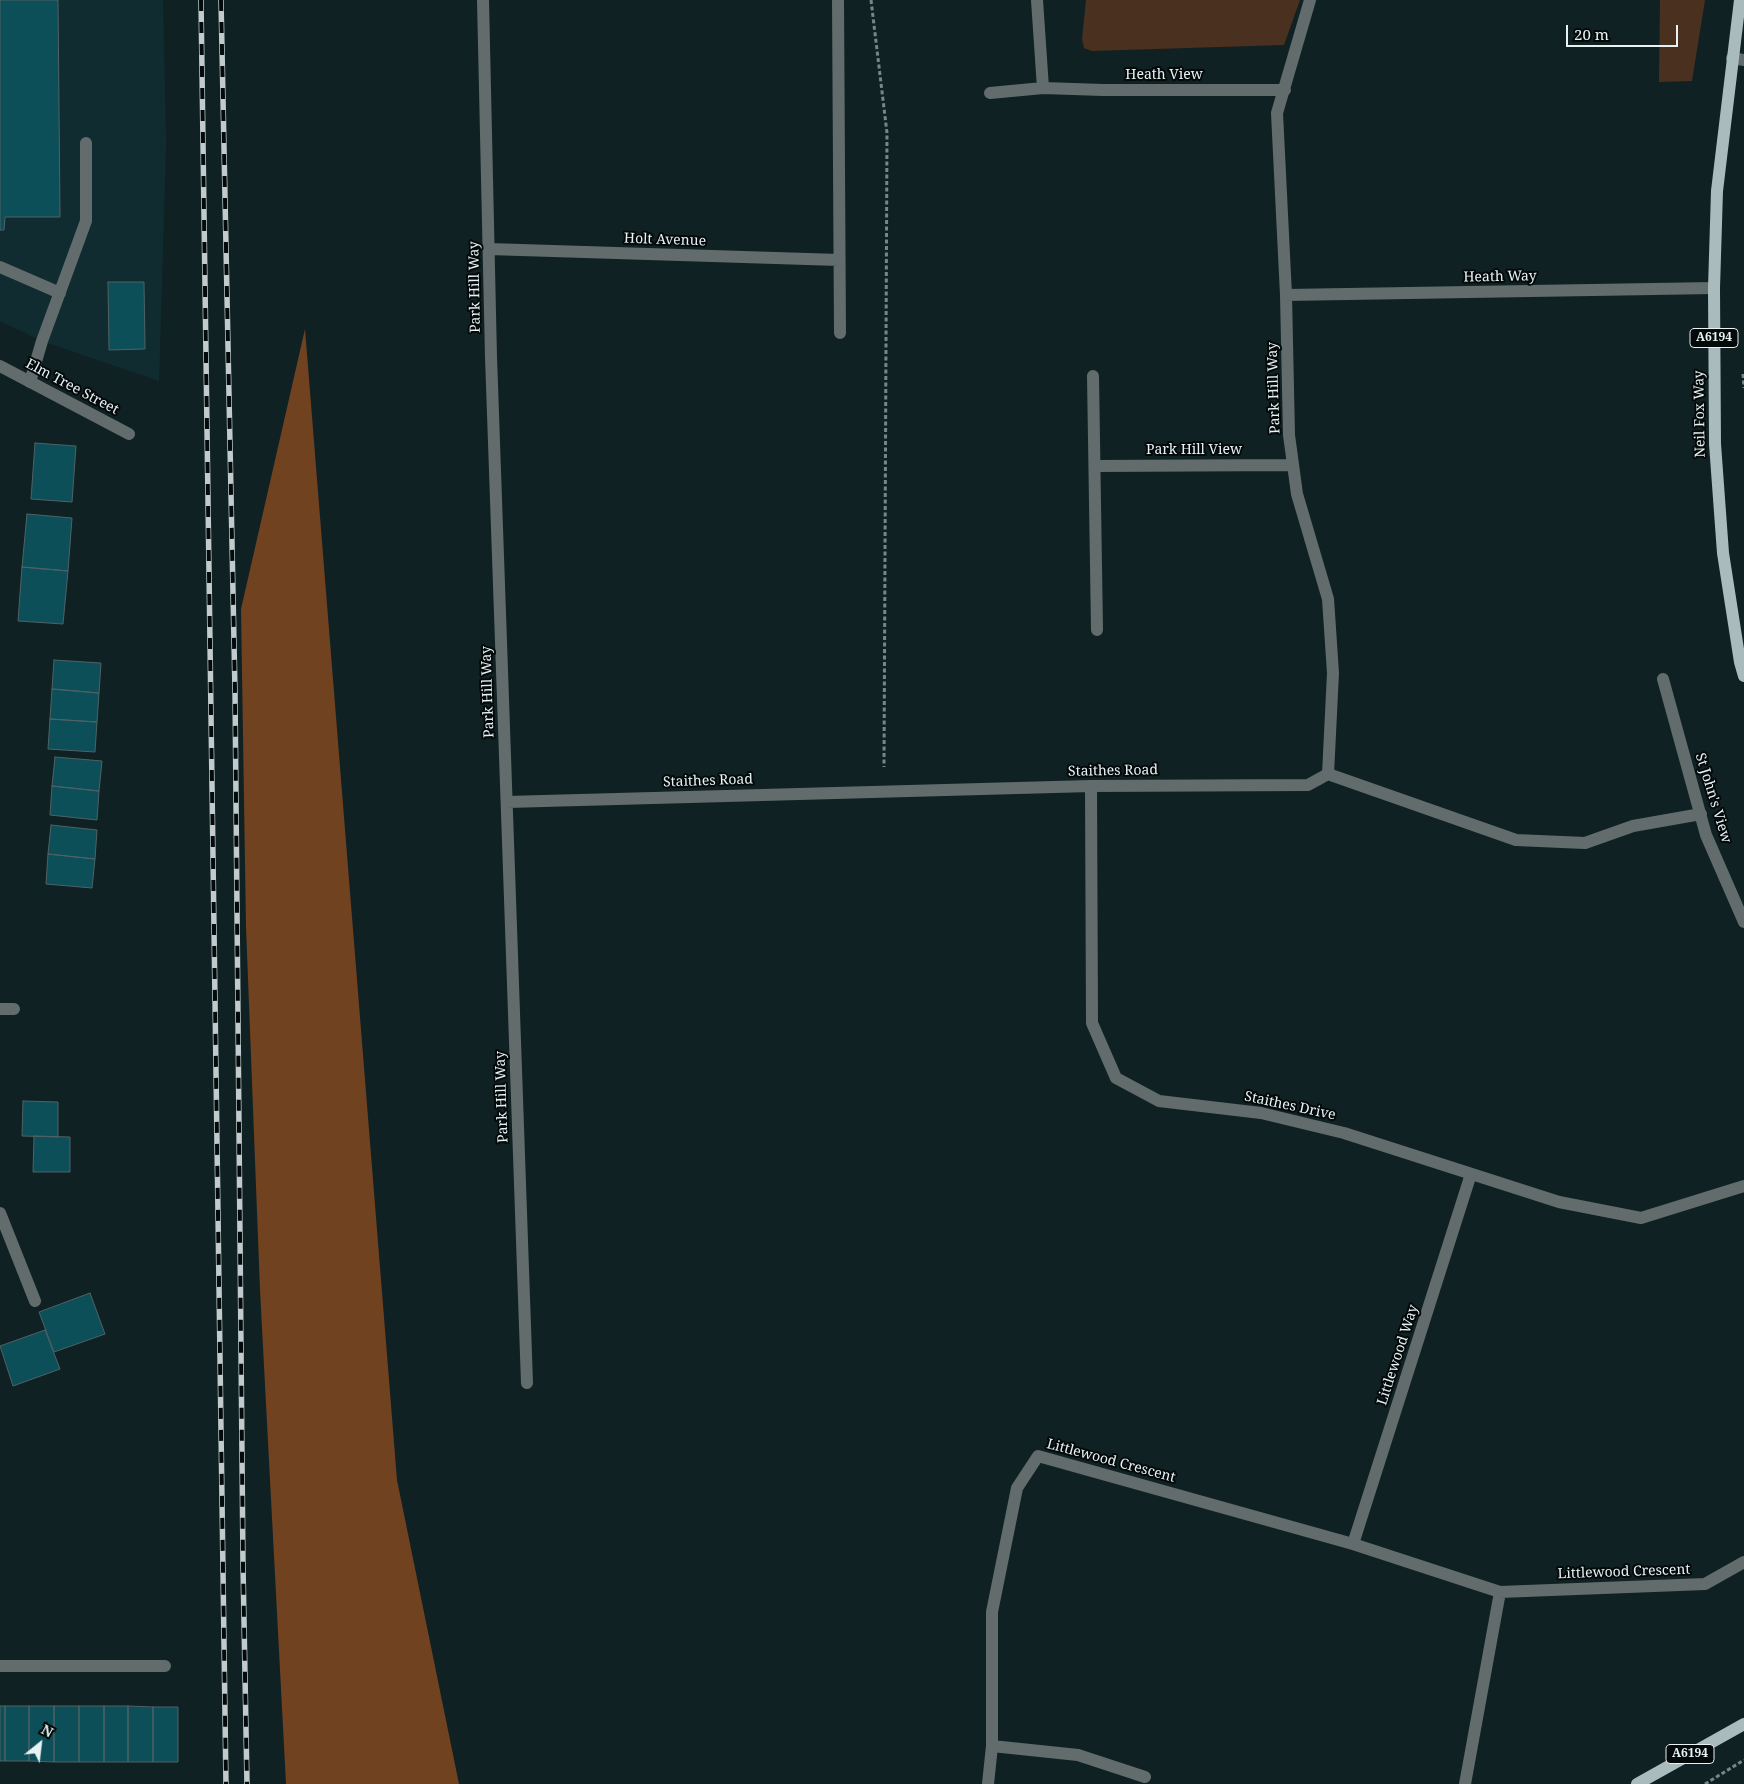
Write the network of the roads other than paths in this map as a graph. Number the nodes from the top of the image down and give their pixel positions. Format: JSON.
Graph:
{"nodes":[{"id":1,"x":483,"y":0,"type":"edge"},
{"id":2,"x":838,"y":0,"type":"edge"},
{"id":3,"x":1036,"y":0,"type":"edge"},
{"id":4,"x":1310,"y":0,"type":"edge"},
{"id":5,"x":1740,"y":0,"type":"edge"},
{"id":6,"x":1738,"y":59,"type":"edge"},
{"id":7,"x":1043,"y":88,"type":"junction"},
{"id":8,"x":1285,"y":90,"type":"junction"},
{"id":9,"x":990,"y":93,"type":"dead end"},
{"id":10,"x":86,"y":143,"type":"dead end"},
{"id":11,"x":489,"y":249,"type":"junction"},
{"id":12,"x":839,"y":260,"type":"junction"},
{"id":13,"x":0,"y":267,"type":"edge"},
{"id":14,"x":1714,"y":288,"type":"junction"},
{"id":15,"x":60,"y":293,"type":"junction"},
{"id":16,"x":1286,"y":295,"type":"junction"},
{"id":17,"x":840,"y":333,"type":"dead end"},
{"id":18,"x":0,"y":366,"type":"edge"},
{"id":19,"x":1093,"y":376,"type":"dead end"},
{"id":20,"x":30,"y":382,"type":"junction"},
{"id":21,"x":130,"y":434,"type":"dead end"},
{"id":22,"x":1293,"y":465,"type":"junction"},
{"id":23,"x":1095,"y":466,"type":"junction"},
{"id":24,"x":1097,"y":630,"type":"dead end"},
{"id":25,"x":1744,"y":676,"type":"edge"},
{"id":26,"x":1663,"y":679,"type":"dead end"},
{"id":27,"x":1328,"y":774,"type":"junction"},
{"id":28,"x":1091,"y":786,"type":"junction"},
{"id":29,"x":507,"y":802,"type":"junction"},
{"id":30,"x":1701,"y":814,"type":"junction"},
{"id":31,"x":1744,"y":922,"type":"edge"},
{"id":32,"x":0,"y":1009,"type":"edge"},
{"id":33,"x":14,"y":1009,"type":"dead end"},
{"id":34,"x":1471,"y":1174,"type":"junction"},
{"id":35,"x":1744,"y":1186,"type":"edge"},
{"id":36,"x":0,"y":1213,"type":"edge"},
{"id":37,"x":35,"y":1301,"type":"dead end"},
{"id":38,"x":527,"y":1383,"type":"dead end"},
{"id":39,"x":1353,"y":1544,"type":"junction"},
{"id":40,"x":1744,"y":1562,"type":"edge"},
{"id":41,"x":1500,"y":1592,"type":"junction"},
{"id":42,"x":0,"y":1666,"type":"edge"},
{"id":43,"x":165,"y":1666,"type":"dead end"},
{"id":44,"x":1744,"y":1724,"type":"edge"},
{"id":45,"x":992,"y":1746,"type":"junction"},
{"id":46,"x":1145,"y":1777,"type":"dead end"},
{"id":47,"x":988,"y":1784,"type":"edge"},
{"id":48,"x":1465,"y":1784,"type":"edge"},
{"id":49,"x":1637,"y":1784,"type":"edge"}],
"edges":[{"from":1,"to":11,"type":"street","name":"Park Hill Way"},
{"from":2,"to":12,"type":"street"},
{"from":3,"to":7,"type":"street"},
{"from":4,"to":8,"type":"street","name":"Park Hill Way"},
{"from":5,"to":6,"type":"main road","name":"Neil Fox Way","number":"A6194"},
{"from":6,"to":14,"type":"main road","name":"Neil Fox Way","number":"A6194"},
{"from":7,"to":8,"type":"street","name":"Heath View"},
{"from":7,"to":9,"type":"street","name":"Heath View"},
{"from":8,"to":16,"type":"street","name":"Park Hill Way"},
{"from":10,"to":15,"type":"street"},
{"from":11,"to":12,"type":"street","name":"Holt Avenue"},
{"from":11,"to":29,"type":"street","name":"Park Hill Way"},
{"from":12,"to":17,"type":"street"},
{"from":13,"to":15,"type":"street"},
{"from":14,"to":16,"type":"street","name":"Heath Way"},
{"from":14,"to":25,"type":"main road","name":"Neil Fox Way","number":"A6194"},
{"from":15,"to":20,"type":"street"},
{"from":16,"to":22,"type":"street","name":"Park Hill Way"},
{"from":18,"to":20,"type":"street","name":"Elm Tree Street"},
{"from":19,"to":23,"type":"street"},
{"from":20,"to":21,"type":"street","name":"Elm Tree Street"},
{"from":22,"to":23,"type":"street","name":"Park Hill View"},
{"from":22,"to":27,"type":"street","name":"Park Hill Way"},
{"from":23,"to":24,"type":"street"},
{"from":26,"to":30,"type":"street","name":"St John's View"},
{"from":27,"to":28,"type":"street","name":"Staithes Road"},
{"from":27,"to":30,"type":"street"},
{"from":28,"to":29,"type":"street","name":"Staithes Road"},
{"from":28,"to":34,"type":"street","name":"Staithes Drive"},
{"from":29,"to":38,"type":"street","name":"Park Hill Way"},
{"from":30,"to":31,"type":"street","name":"St John's View"},
{"from":32,"to":33,"type":"street"},
{"from":34,"to":35,"type":"street","name":"Staithes Drive"},
{"from":34,"to":39,"type":"street","name":"Littlewood Way"},
{"from":36,"to":37,"type":"street"},
{"from":39,"to":41,"type":"street","name":"Littlewood Crescent"},
{"from":39,"to":45,"type":"street","name":"Littlewood Crescent"},
{"from":40,"to":41,"type":"street","name":"Littlewood Crescent"},
{"from":41,"to":48,"type":"street"},
{"from":42,"to":43,"type":"street"},
{"from":44,"to":49,"type":"main road","number":"A6194"},
{"from":45,"to":46,"type":"street"},
{"from":45,"to":47,"type":"street","name":"Littlewood Crescent"}]}
